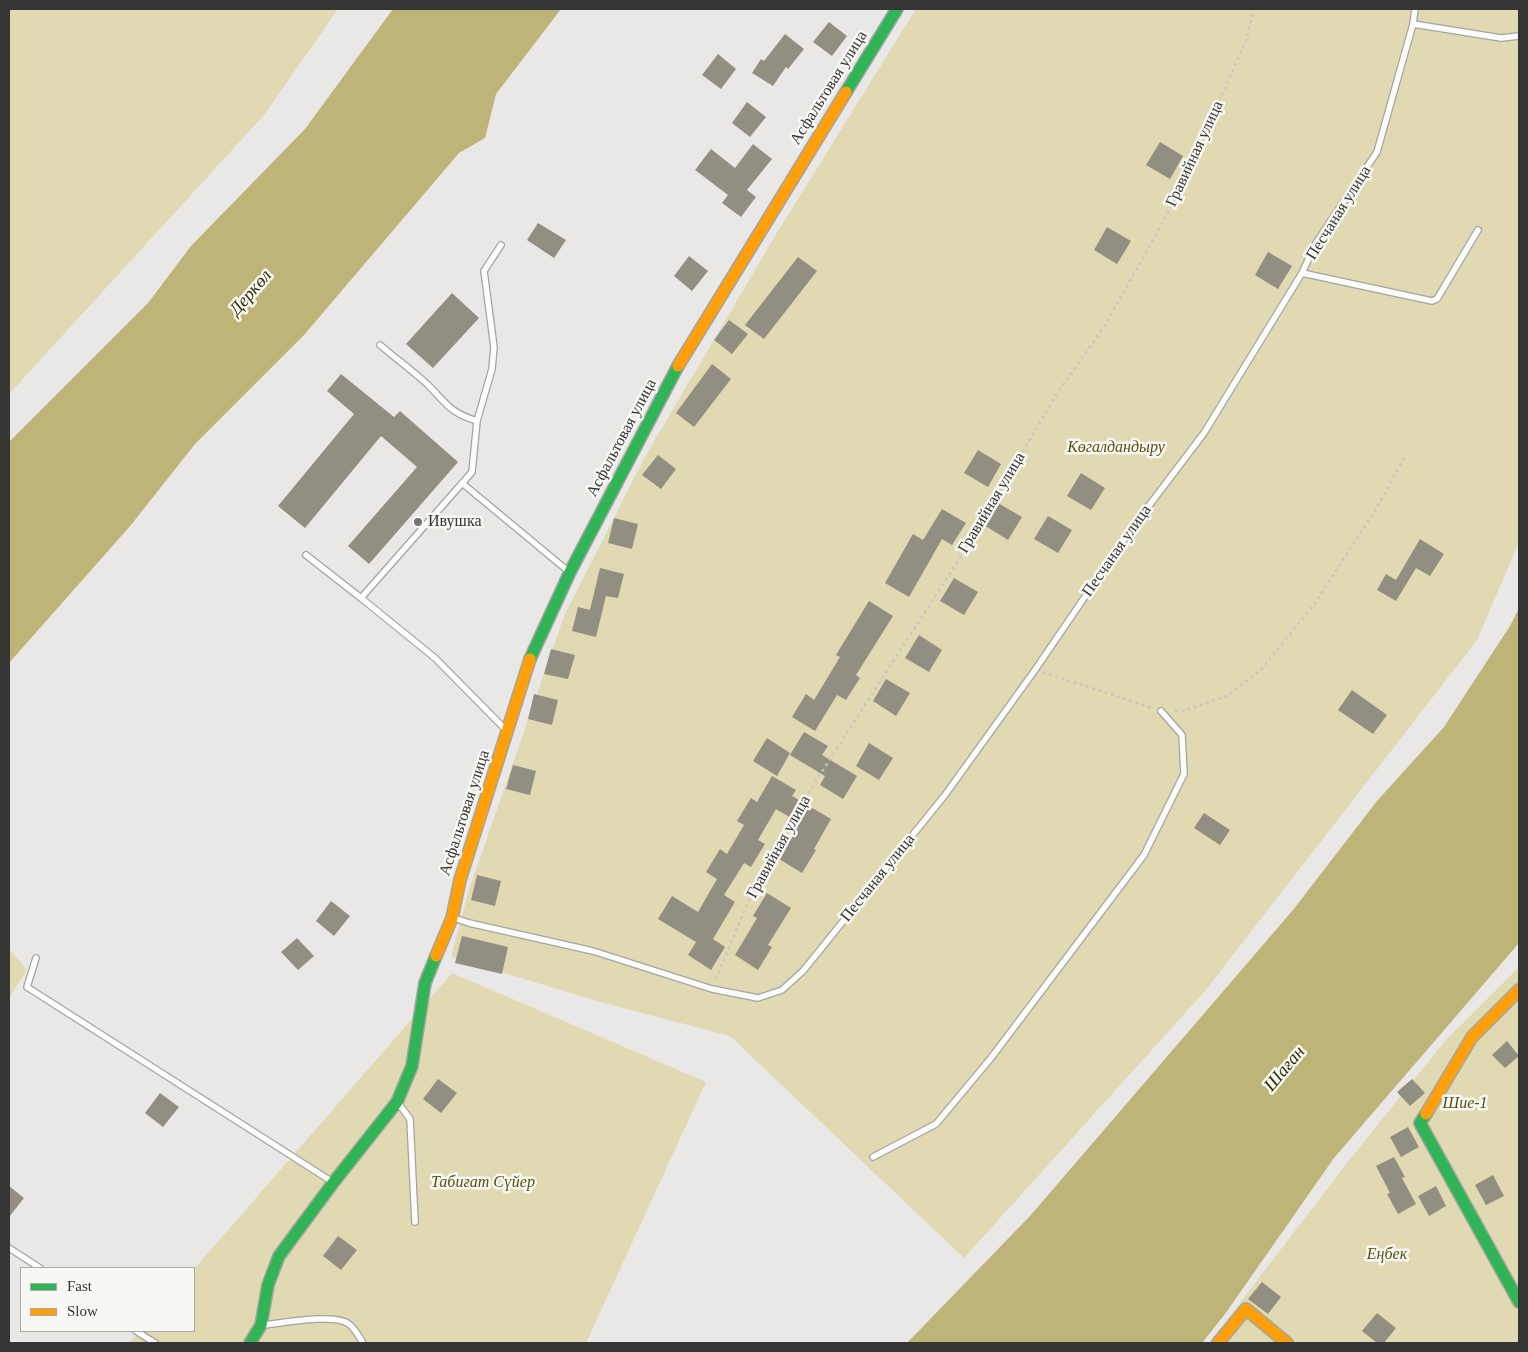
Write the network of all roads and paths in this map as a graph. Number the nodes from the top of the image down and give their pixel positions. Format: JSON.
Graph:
{"nodes":[{"id":1,"x":897,"y":9,"type":"edge"},
{"id":2,"x":1254,"y":9,"type":"edge"},
{"id":3,"x":1415,"y":9,"type":"edge"},
{"id":4,"x":1413,"y":24,"type":"junction"},
{"id":5,"x":1519,"y":36,"type":"edge"},
{"id":6,"x":1478,"y":230,"type":"dead end"},
{"id":7,"x":502,"y":245,"type":"dead end"},
{"id":8,"x":1302,"y":273,"type":"junction"},
{"id":9,"x":380,"y":345,"type":"dead end"},
{"id":10,"x":477,"y":421,"type":"junction"},
{"id":11,"x":1404,"y":456,"type":"dead end"},
{"id":12,"x":462,"y":483,"type":"junction"},
{"id":13,"x":306,"y":555,"type":"dead end"},
{"id":14,"x":570,"y":572,"type":"junction"},
{"id":15,"x":361,"y":598,"type":"junction"},
{"id":16,"x":1035,"y":670,"type":"junction"},
{"id":17,"x":1161,"y":711,"type":"junction"},
{"id":18,"x":508,"y":732,"type":"junction"},
{"id":19,"x":452,"y":918,"type":"junction"},
{"id":20,"x":36,"y":958,"type":"dead end"},
{"id":21,"x":712,"y":989,"type":"junction"},
{"id":22,"x":1519,"y":990,"type":"edge"},
{"id":23,"x":398,"y":1102,"type":"junction"},
{"id":24,"x":873,"y":1157,"type":"dead end"},
{"id":25,"x":333,"y":1182,"type":"junction"},
{"id":26,"x":415,"y":1222,"type":"dead end"},
{"id":27,"x":9,"y":1248,"type":"edge"},
{"id":28,"x":38,"y":1267,"type":"edge"},
{"id":29,"x":1519,"y":1302,"type":"edge"},
{"id":30,"x":261,"y":1325,"type":"junction"},
{"id":31,"x":138,"y":1332,"type":"edge"},
{"id":32,"x":155,"y":1343,"type":"edge"},
{"id":33,"x":250,"y":1343,"type":"edge"},
{"id":34,"x":363,"y":1343,"type":"edge"},
{"id":35,"x":1218,"y":1343,"type":"edge"},
{"id":36,"x":1287,"y":1343,"type":"edge"}],
"edges":[{"from":1,"to":14,"type":"street","name":"Асфальтовая улица"},
{"from":2,"to":21,"type":"path","name":"Гравийная улица"},
{"from":3,"to":4,"type":"lane","name":"Песчаная улица"},
{"from":4,"to":5,"type":"lane"},
{"from":4,"to":8,"type":"lane","name":"Песчаная улица"},
{"from":6,"to":8,"type":"lane"},
{"from":7,"to":10,"type":"lane"},
{"from":8,"to":16,"type":"lane","name":"Песчаная улица"},
{"from":9,"to":10,"type":"lane"},
{"from":10,"to":12,"type":"lane"},
{"from":11,"to":17,"type":"path"},
{"from":12,"to":14,"type":"lane"},
{"from":12,"to":15,"type":"lane"},
{"from":13,"to":15,"type":"lane"},
{"from":14,"to":18,"type":"street","name":"Асфальтовая улица"},
{"from":15,"to":18,"type":"lane"},
{"from":16,"to":17,"type":"path"},
{"from":16,"to":21,"type":"lane","name":"Песчаная улица"},
{"from":17,"to":24,"type":"lane"},
{"from":18,"to":19,"type":"street","name":"Асфальтовая улица"},
{"from":19,"to":21,"type":"lane","name":"Песчаная улица"},
{"from":19,"to":23,"type":"street","name":"Асфальтовая улица"},
{"from":20,"to":25,"type":"lane"},
{"from":22,"to":29,"type":"street"},
{"from":23,"to":25,"type":"street","name":"Асфальтовая улица"},
{"from":23,"to":26,"type":"lane"},
{"from":25,"to":30,"type":"street","name":"Асфальтовая улица"},
{"from":27,"to":28,"type":"lane"},
{"from":30,"to":33,"type":"street"},
{"from":30,"to":34,"type":"lane"},
{"from":31,"to":32,"type":"lane"},
{"from":35,"to":36,"type":"street"}]}
